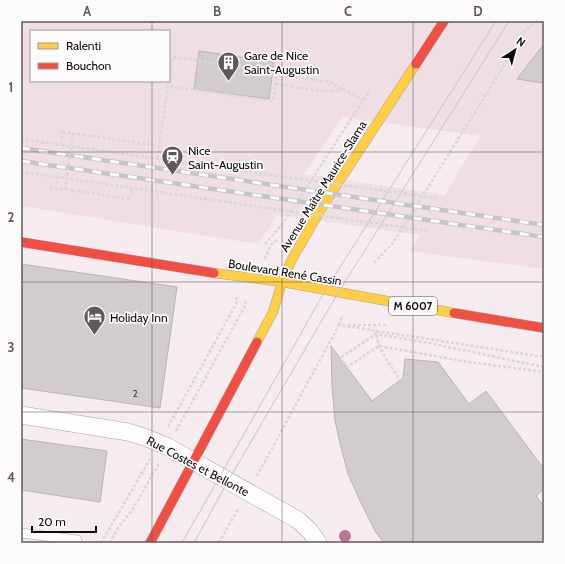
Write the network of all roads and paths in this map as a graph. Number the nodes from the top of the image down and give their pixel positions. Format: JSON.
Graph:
{"nodes":[{"id":1,"x":410,"y":21,"type":"edge"},
{"id":2,"x":444,"y":21,"type":"edge"},
{"id":3,"x":454,"y":21,"type":"edge"},
{"id":4,"x":536,"y":21,"type":"edge"},
{"id":5,"x":417,"y":24,"type":"dead end"},
{"id":6,"x":250,"y":69,"type":"junction"},
{"id":7,"x":249,"y":74,"type":"dead end"},
{"id":8,"x":277,"y":74,"type":"junction"},
{"id":9,"x":170,"y":75,"type":"edge"},
{"id":10,"x":169,"y":82,"type":"edge"},
{"id":11,"x":276,"y":84,"type":"junction"},
{"id":12,"x":168,"y":86,"type":"junction"},
{"id":13,"x":413,"y":86,"type":"dead end"},
{"id":14,"x":344,"y":89,"type":"junction"},
{"id":15,"x":363,"y":100,"type":"dead end"},
{"id":16,"x":73,"y":133,"type":"junction"},
{"id":17,"x":21,"y":139,"type":"edge"},
{"id":18,"x":61,"y":144,"type":"junction"},
{"id":19,"x":159,"y":146,"type":"junction"},
{"id":20,"x":158,"y":158,"type":"junction"},
{"id":21,"x":21,"y":172,"type":"edge"},
{"id":22,"x":58,"y":177,"type":"junction"},
{"id":23,"x":132,"y":188,"type":"junction"},
{"id":24,"x":65,"y":190,"type":"junction"},
{"id":25,"x":436,"y":198,"type":"dead end"},
{"id":26,"x":429,"y":231,"type":"dead end"},
{"id":27,"x":21,"y":242,"type":"edge"},
{"id":28,"x":301,"y":263,"type":"dead end"},
{"id":29,"x":374,"y":263,"type":"dead end"},
{"id":30,"x":282,"y":282,"type":"junction"},
{"id":31,"x":239,"y":291,"type":"dead end"},
{"id":32,"x":245,"y":306,"type":"dead end"},
{"id":33,"x":344,"y":314,"type":"dead end"},
{"id":34,"x":339,"y":325,"type":"junction"},
{"id":35,"x":544,"y":328,"type":"edge"},
{"id":36,"x":376,"y":330,"type":"junction"},
{"id":37,"x":376,"y":334,"type":"junction"},
{"id":38,"x":379,"y":346,"type":"junction"},
{"id":39,"x":544,"y":357,"type":"edge"},
{"id":40,"x":544,"y":367,"type":"edge"},
{"id":41,"x":544,"y":372,"type":"edge"},
{"id":42,"x":400,"y":380,"type":"dead end"},
{"id":43,"x":21,"y":415,"type":"edge"},
{"id":44,"x":163,"y":445,"type":"junction"},
{"id":45,"x":194,"y":462,"type":"junction"},
{"id":46,"x":248,"y":492,"type":"junction"},
{"id":47,"x":21,"y":533,"type":"edge"},
{"id":48,"x":77,"y":540,"type":"dead end"},
{"id":49,"x":220,"y":542,"type":"edge"},
{"id":50,"x":101,"y":543,"type":"edge"},
{"id":51,"x":110,"y":543,"type":"edge"},
{"id":52,"x":150,"y":543,"type":"edge"},
{"id":53,"x":318,"y":543,"type":"edge"}],
"edges":[{"from":1,"to":5,"type":"path"},
{"from":2,"to":30,"type":"street","name":"Avenue Maître Maurice-Slama"},
{"from":3,"to":13,"type":"lane"},
{"from":4,"to":29,"type":"path"},
{"from":6,"to":7,"type":"path"},
{"from":6,"to":8,"type":"path"},
{"from":6,"to":9,"type":"path"},
{"from":8,"to":11,"type":"path"},
{"from":8,"to":14,"type":"path"},
{"from":10,"to":12,"type":"path"},
{"from":11,"to":12,"type":"path"},
{"from":11,"to":14,"type":"path"},
{"from":12,"to":19,"type":"path"},
{"from":14,"to":15,"type":"path"},
{"from":16,"to":18,"type":"path"},
{"from":16,"to":19,"type":"path"},
{"from":16,"to":24,"type":"path","bridge":true},
{"from":17,"to":18,"type":"path"},
{"from":18,"to":20,"type":"path"},
{"from":19,"to":20,"type":"path"},
{"from":20,"to":25,"type":"path","bridge":true},
{"from":21,"to":22,"type":"path"},
{"from":22,"to":23,"type":"path"},
{"from":22,"to":24,"type":"path","bridge":true},
{"from":23,"to":24,"type":"path"},
{"from":23,"to":26,"type":"path","bridge":true},
{"from":27,"to":30,"type":"street","name":"Boulevard René Cassin","number":"M 6007"},
{"from":28,"to":30,"type":"lane"},
{"from":30,"to":35,"type":"street","name":"Boulevard René Cassin","number":"M 6007"},
{"from":30,"to":45,"type":"street","name":"Avenue Maître Maurice-Slama"},
{"from":31,"to":44,"type":"path"},
{"from":32,"to":44,"type":"path"},
{"from":33,"to":34,"type":"path"},
{"from":34,"to":36,"type":"path"},
{"from":34,"to":46,"type":"path"},
{"from":36,"to":37,"type":"path"},
{"from":36,"to":39,"type":"path"},
{"from":37,"to":38,"type":"path"},
{"from":37,"to":38,"type":"path"},
{"from":37,"to":40,"type":"path"},
{"from":38,"to":41,"type":"path"},
{"from":38,"to":42,"type":"path"},
{"from":43,"to":44,"type":"street","name":"Rue Costes et Bellonte"},
{"from":44,"to":45,"type":"street","name":"Rue Costes et Bellonte"},
{"from":44,"to":50,"type":"path"},
{"from":44,"to":51,"type":"path"},
{"from":45,"to":46,"type":"street","name":"Rue Costes et Bellonte"},
{"from":45,"to":52,"type":"street","name":"Avenue Maître Maurice-Slama"},
{"from":46,"to":49,"type":"path"},
{"from":46,"to":53,"type":"street","name":"Rue Costes et Bellonte"},
{"from":47,"to":48,"type":"lane"}]}
